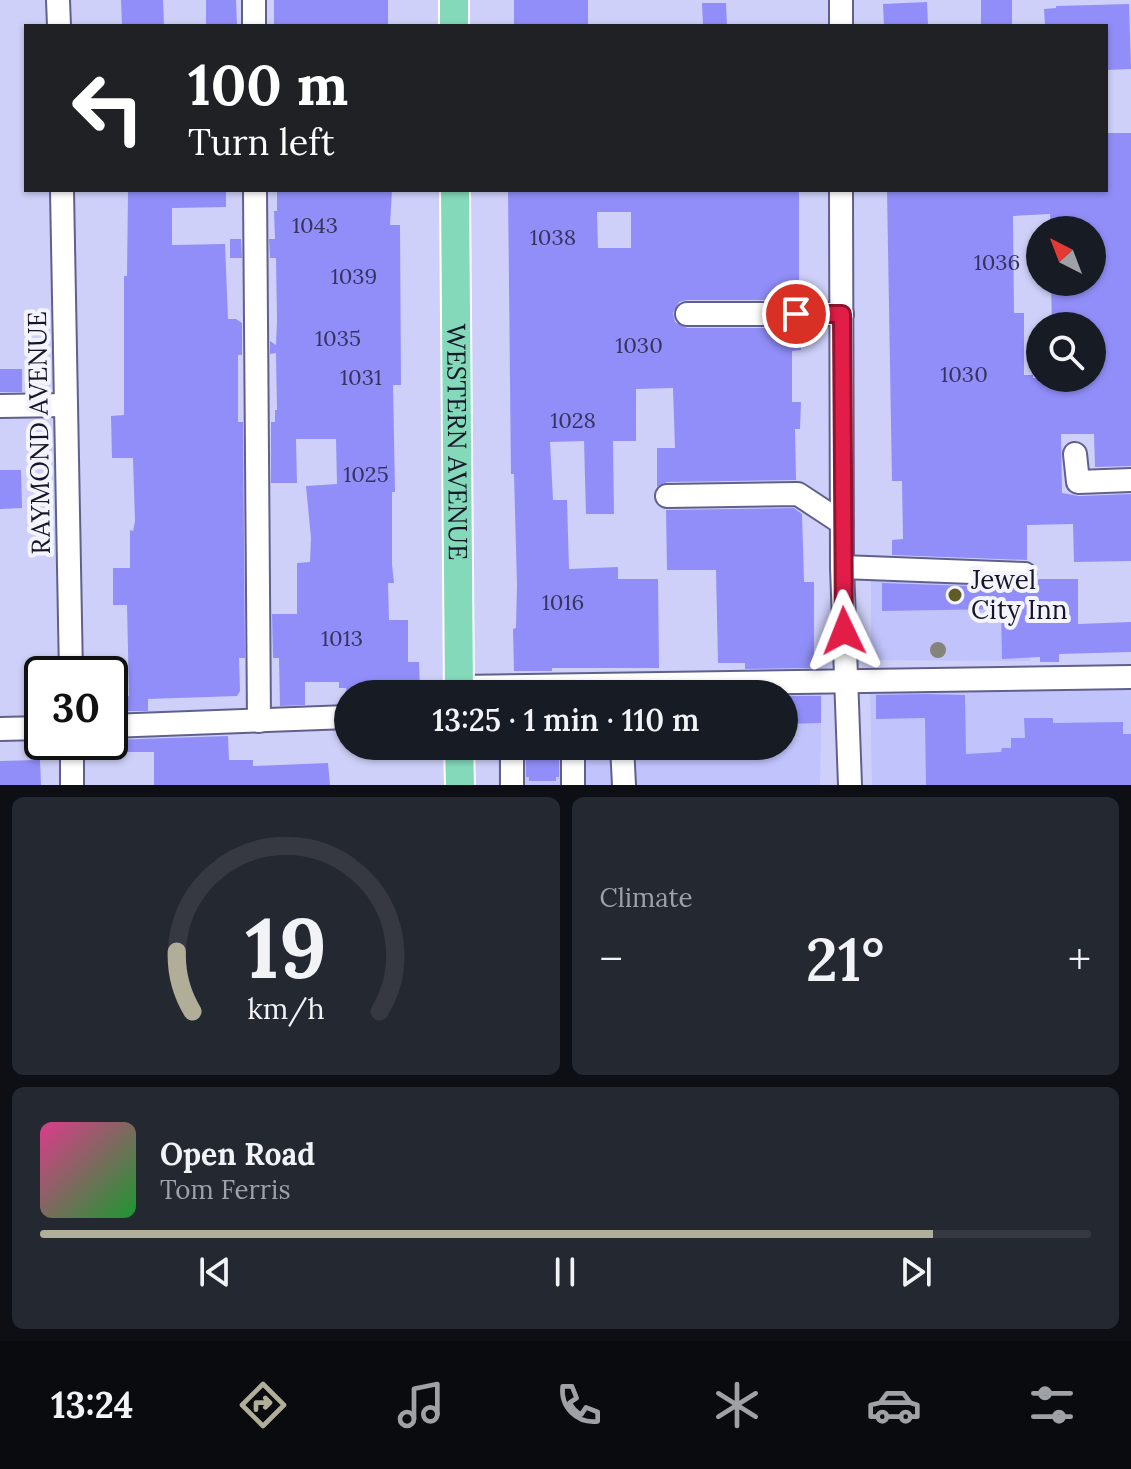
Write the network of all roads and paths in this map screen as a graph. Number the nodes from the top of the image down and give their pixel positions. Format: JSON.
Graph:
{"nodes":[{"id":1,"x":58,"y":0,"type":"edge"},
{"id":2,"x":254,"y":0,"type":"edge"},
{"id":3,"x":454,"y":0,"type":"edge"},
{"id":4,"x":841,"y":0,"type":"edge"},
{"id":5,"x":59,"y":24,"type":"edge"},
{"id":6,"x":254,"y":24,"type":"edge"},
{"id":7,"x":454,"y":24,"type":"edge"},
{"id":8,"x":841,"y":24,"type":"edge"},
{"id":9,"x":62,"y":192,"type":"edge"},
{"id":10,"x":255,"y":192,"type":"edge"},
{"id":11,"x":455,"y":192,"type":"edge"},
{"id":12,"x":841,"y":192,"type":"edge"},
{"id":13,"x":687,"y":314,"type":"dead end"},
{"id":14,"x":842,"y":314,"type":"junction"},
{"id":15,"x":66,"y":405,"type":"junction"},
{"id":16,"x":0,"y":406,"type":"edge"},
{"id":17,"x":1075,"y":454,"type":"dead end"},
{"id":18,"x":1131,"y":480,"type":"edge"},
{"id":19,"x":667,"y":496,"type":"dead end"},
{"id":20,"x":842,"y":523,"type":"junction"},
{"id":21,"x":842,"y":567,"type":"junction"},
{"id":22,"x":1025,"y":574,"type":"dead end"},
{"id":23,"x":71,"y":656,"type":"edge"},
{"id":24,"x":1131,"y":677,"type":"edge"},
{"id":25,"x":459,"y":680,"type":"edge"},
{"id":26,"x":846,"y":681,"type":"junction"},
{"id":27,"x":798,"y":683,"type":"edge"},
{"id":28,"x":334,"y":718,"type":"edge"},
{"id":29,"x":259,"y":721,"type":"junction"},
{"id":30,"x":128,"y":725,"type":"edge"},
{"id":31,"x":24,"y":728,"type":"edge"},
{"id":32,"x":0,"y":729,"type":"edge"},
{"id":33,"x":72,"y":760,"type":"edge"},
{"id":34,"x":459,"y":760,"type":"edge"},
{"id":35,"x":512,"y":760,"type":"edge"},
{"id":36,"x":573,"y":760,"type":"edge"},
{"id":37,"x":623,"y":760,"type":"edge"},
{"id":38,"x":72,"y":785,"type":"edge"},
{"id":39,"x":460,"y":785,"type":"edge"},
{"id":40,"x":512,"y":785,"type":"edge"},
{"id":41,"x":573,"y":785,"type":"edge"},
{"id":42,"x":624,"y":785,"type":"edge"},
{"id":43,"x":850,"y":785,"type":"edge"}],
"edges":[{"from":1,"to":5,"type":"street"},
{"from":2,"to":6,"type":"street"},
{"from":3,"to":7,"type":"main road"},
{"from":4,"to":8,"type":"street"},
{"from":9,"to":15,"type":"street","name":"RAYMOND AVENUE"},
{"from":10,"to":29,"type":"street"},
{"from":11,"to":25,"type":"main road","name":"WESTERN AVENUE"},
{"from":12,"to":14,"type":"street"},
{"from":13,"to":14,"type":"street"},
{"from":14,"to":20,"type":"street"},
{"from":15,"to":16,"type":"street"},
{"from":15,"to":23,"type":"street","name":"RAYMOND AVENUE"},
{"from":17,"to":18,"type":"street"},
{"from":19,"to":20,"type":"street"},
{"from":20,"to":21,"type":"street"},
{"from":21,"to":22,"type":"street"},
{"from":21,"to":26,"type":"street"},
{"from":24,"to":26,"type":"street"},
{"from":26,"to":27,"type":"street"},
{"from":26,"to":43,"type":"street"},
{"from":28,"to":29,"type":"street"},
{"from":29,"to":30,"type":"street"},
{"from":31,"to":32,"type":"street"},
{"from":33,"to":38,"type":"street"},
{"from":34,"to":39,"type":"main road"},
{"from":35,"to":40,"type":"street"},
{"from":36,"to":41,"type":"street"},
{"from":37,"to":42,"type":"street"}]}
